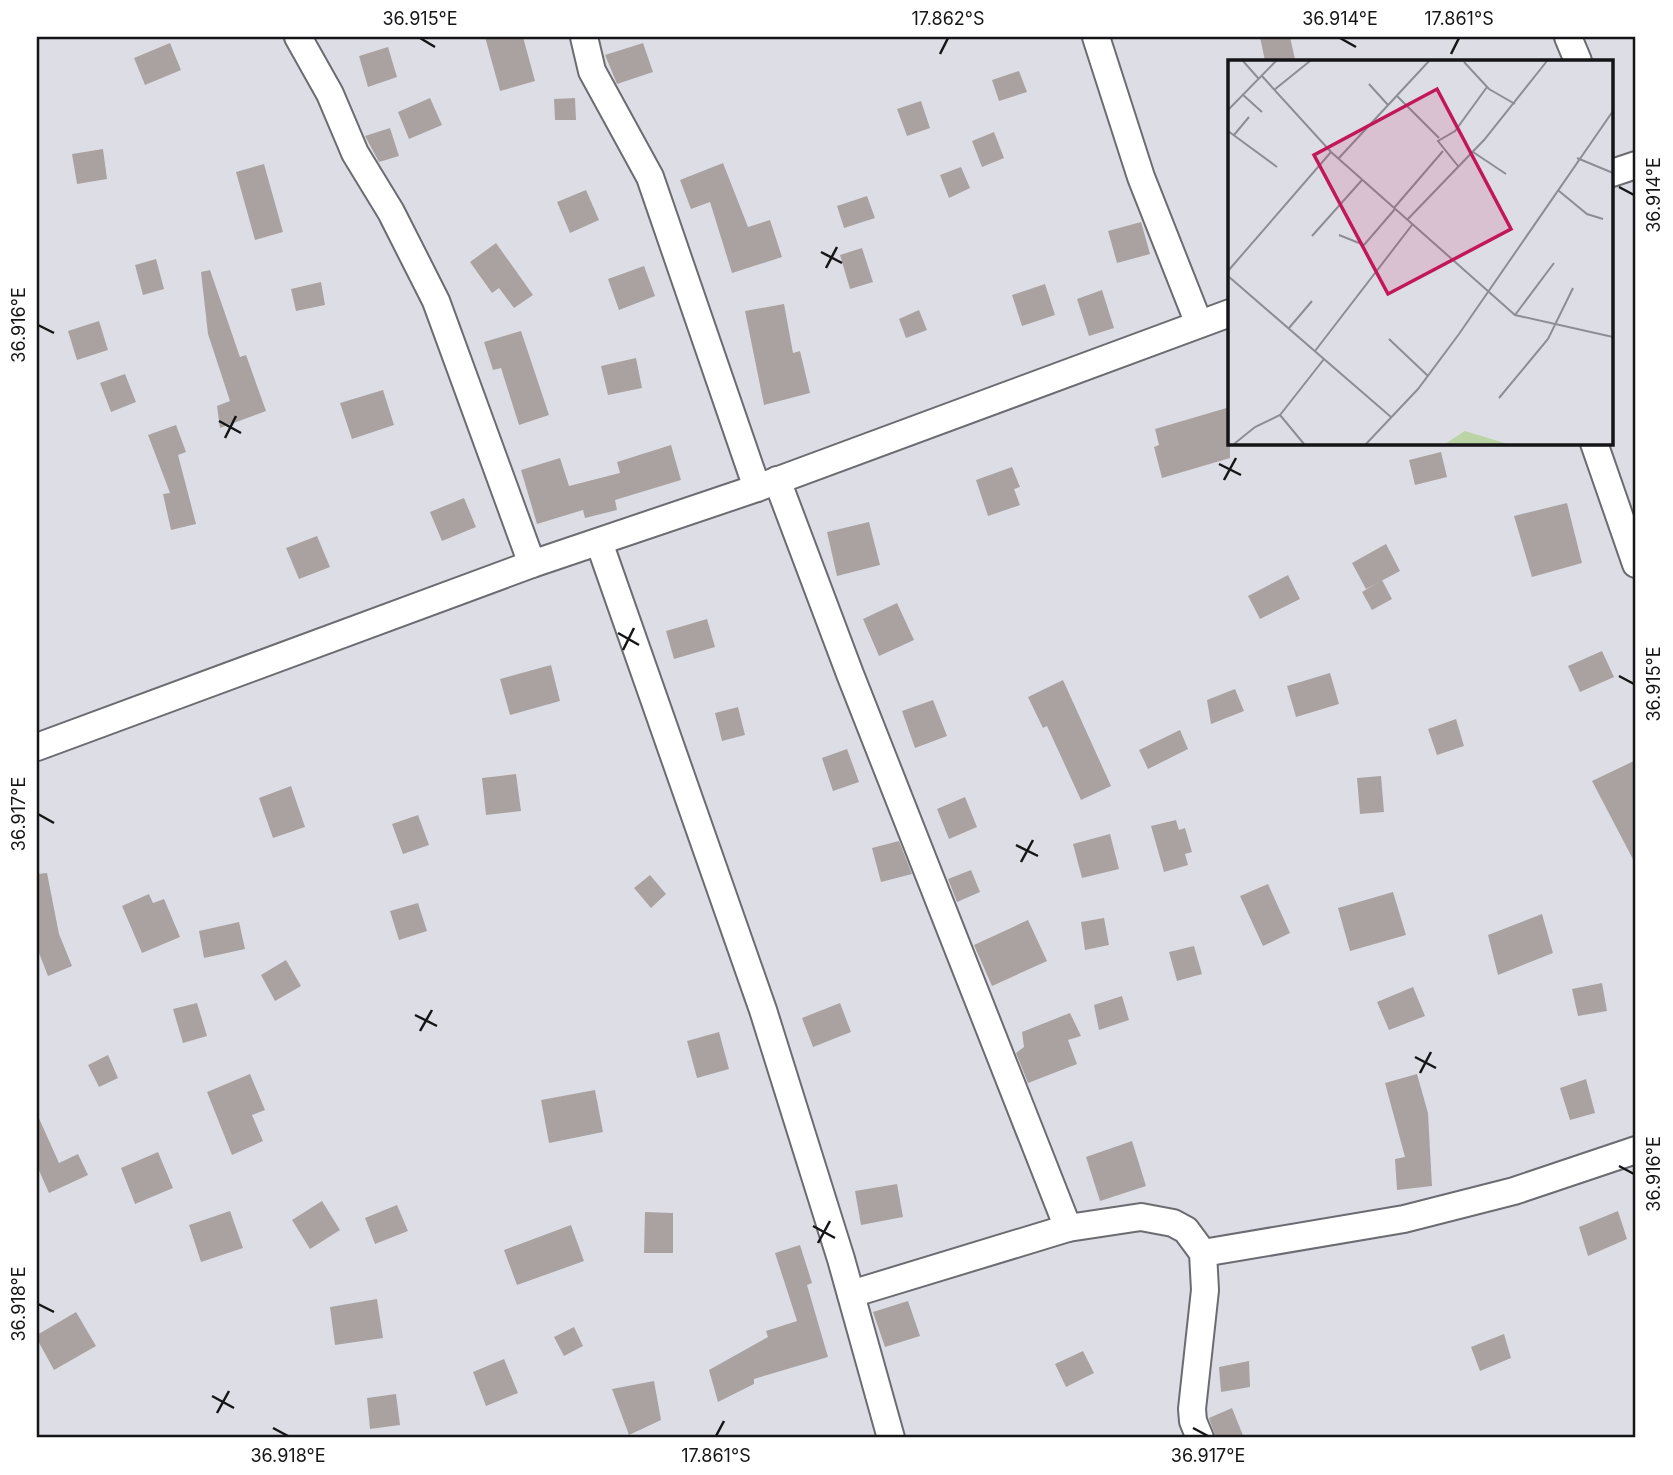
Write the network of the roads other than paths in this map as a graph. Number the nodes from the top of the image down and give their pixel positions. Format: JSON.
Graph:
{"nodes":[{"id":1,"x":298,"y":37,"type":"edge"},
{"id":2,"x":583,"y":37,"type":"edge"},
{"id":3,"x":1096,"y":37,"type":"edge"},
{"id":4,"x":1568,"y":37,"type":"edge"},
{"id":5,"x":1578,"y":60,"type":"edge"},
{"id":6,"x":1228,"y":314,"type":"edge"},
{"id":7,"x":1199,"y":324,"type":"junction"},
{"id":8,"x":1594,"y":444,"type":"edge"},
{"id":9,"x":767,"y":484,"type":"junction"},
{"id":10,"x":599,"y":542,"type":"junction"},
{"id":11,"x":532,"y":564,"type":"junction"},
{"id":12,"x":1636,"y":564,"type":"edge"},
{"id":13,"x":37,"y":747,"type":"edge"},
{"id":14,"x":1636,"y":1150,"type":"edge"},
{"id":15,"x":1068,"y":1228,"type":"junction"},
{"id":16,"x":1203,"y":1253,"type":"junction"},
{"id":17,"x":851,"y":1294,"type":"junction"},
{"id":18,"x":891,"y":1438,"type":"edge"},
{"id":19,"x":1200,"y":1438,"type":"edge"}],
"edges":[{"from":1,"to":11,"type":"street"},
{"from":2,"to":9,"type":"street"},
{"from":3,"to":7,"type":"street"},
{"from":4,"to":5,"type":"street"},
{"from":6,"to":7,"type":"street"},
{"from":7,"to":9,"type":"street"},
{"from":8,"to":12,"type":"street"},
{"from":9,"to":10,"type":"street"},
{"from":9,"to":15,"type":"street"},
{"from":10,"to":11,"type":"street"},
{"from":10,"to":17,"type":"street"},
{"from":11,"to":13,"type":"street"},
{"from":14,"to":16,"type":"street"},
{"from":15,"to":16,"type":"street"},
{"from":15,"to":17,"type":"street"},
{"from":16,"to":19,"type":"street"},
{"from":17,"to":18,"type":"street"}]}
